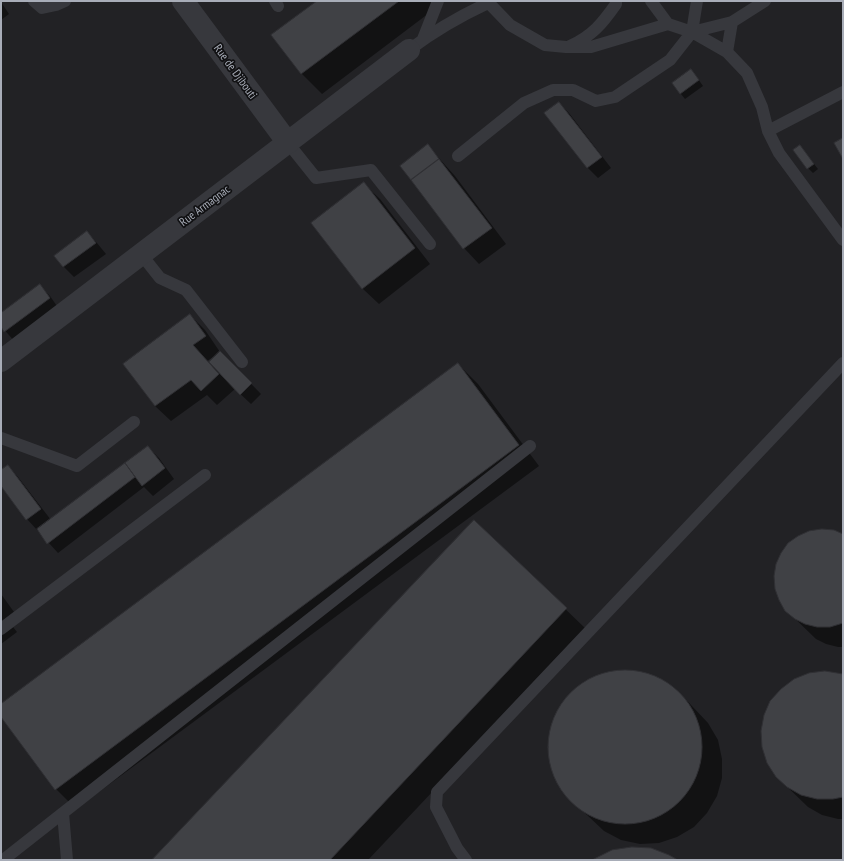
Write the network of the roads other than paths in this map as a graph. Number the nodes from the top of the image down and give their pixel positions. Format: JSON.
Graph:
{"nodes":[{"id":1,"x":34,"y":1,"type":"edge"},
{"id":2,"x":65,"y":1,"type":"edge"},
{"id":3,"x":183,"y":1,"type":"edge"},
{"id":4,"x":438,"y":1,"type":"edge"},
{"id":5,"x":616,"y":1,"type":"edge"},
{"id":6,"x":651,"y":1,"type":"edge"},
{"id":7,"x":697,"y":1,"type":"edge"},
{"id":8,"x":765,"y":1,"type":"edge"},
{"id":9,"x":487,"y":2,"type":"edge"},
{"id":10,"x":732,"y":22,"type":"junction"},
{"id":11,"x":668,"y":24,"type":"junction"},
{"id":12,"x":692,"y":32,"type":"junction"},
{"id":13,"x":416,"y":44,"type":"junction"},
{"id":14,"x":566,"y":47,"type":"junction"},
{"id":15,"x":726,"y":52,"type":"junction"},
{"id":16,"x":843,"y":92,"type":"edge"},
{"id":17,"x":768,"y":131,"type":"junction"},
{"id":18,"x":288,"y":143,"type":"junction"},
{"id":19,"x":458,"y":156,"type":"dead end"},
{"id":20,"x":843,"y":240,"type":"edge"},
{"id":21,"x":430,"y":244,"type":"dead end"},
{"id":22,"x":142,"y":254,"type":"junction"},
{"id":23,"x":1,"y":361,"type":"edge"},
{"id":24,"x":242,"y":362,"type":"dead end"},
{"id":25,"x":843,"y":363,"type":"edge"},
{"id":26,"x":134,"y":422,"type":"dead end"},
{"id":27,"x":1,"y":438,"type":"edge"},
{"id":28,"x":530,"y":446,"type":"dead end"},
{"id":29,"x":205,"y":475,"type":"dead end"},
{"id":30,"x":1,"y":629,"type":"edge"},
{"id":31,"x":63,"y":813,"type":"junction"},
{"id":32,"x":4,"y":860,"type":"edge"},
{"id":33,"x":67,"y":860,"type":"edge"},
{"id":34,"x":466,"y":860,"type":"edge"}],
"edges":[{"from":1,"to":2,"type":"lane"},
{"from":3,"to":18,"type":"street","name":"Rue de Djibouti"},
{"from":4,"to":13,"type":"lane"},
{"from":5,"to":14,"type":"lane"},
{"from":6,"to":11,"type":"lane"},
{"from":7,"to":12,"type":"lane"},
{"from":8,"to":10,"type":"lane"},
{"from":9,"to":13,"type":"lane"},
{"from":9,"to":14,"type":"lane"},
{"from":10,"to":12,"type":"lane"},
{"from":10,"to":15,"type":"lane"},
{"from":11,"to":12,"type":"lane"},
{"from":11,"to":14,"type":"lane"},
{"from":12,"to":15,"type":"lane"},
{"from":12,"to":19,"type":"lane"},
{"from":13,"to":18,"type":"street","name":"Rue Armagnac"},
{"from":15,"to":17,"type":"lane"},
{"from":16,"to":17,"type":"lane"},
{"from":17,"to":20,"type":"lane"},
{"from":18,"to":21,"type":"lane"},
{"from":18,"to":22,"type":"street","name":"Rue Armagnac"},
{"from":22,"to":23,"type":"street","name":"Rue Armagnac"},
{"from":22,"to":24,"type":"lane"},
{"from":25,"to":34,"type":"lane"},
{"from":26,"to":27,"type":"lane"},
{"from":28,"to":31,"type":"lane"},
{"from":29,"to":30,"type":"lane"},
{"from":31,"to":32,"type":"lane"},
{"from":31,"to":33,"type":"lane"}]}
